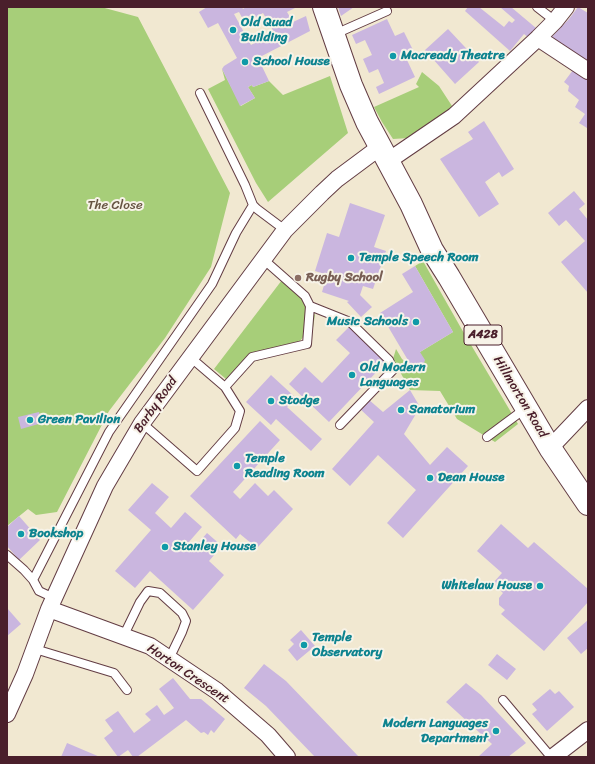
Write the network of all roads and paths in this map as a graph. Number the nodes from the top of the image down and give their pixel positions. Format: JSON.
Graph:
{"nodes":[{"id":1,"x":324,"y":7,"type":"edge"},
{"id":2,"x":537,"y":7,"type":"edge"},
{"id":3,"x":566,"y":7,"type":"edge"},
{"id":4,"x":387,"y":11,"type":"dead end"},
{"id":5,"x":555,"y":21,"type":"junction"},
{"id":6,"x":334,"y":34,"type":"junction"},
{"id":7,"x":538,"y":38,"type":"junction"},
{"id":8,"x":588,"y":71,"type":"edge"},
{"id":9,"x":200,"y":94,"type":"dead end"},
{"id":10,"x":384,"y":154,"type":"junction"},
{"id":11,"x":253,"y":206,"type":"junction"},
{"id":12,"x":285,"y":230,"type":"junction"},
{"id":13,"x":263,"y":259,"type":"junction"},
{"id":14,"x":310,"y":306,"type":"junction"},
{"id":15,"x":190,"y":358,"type":"junction"},
{"id":16,"x":225,"y":387,"type":"junction"},
{"id":17,"x":526,"y":407,"type":"junction"},
{"id":18,"x":588,"y":408,"type":"edge"},
{"id":19,"x":142,"y":423,"type":"junction"},
{"id":20,"x":340,"y":425,"type":"dead end"},
{"id":21,"x":486,"y":436,"type":"dead end"},
{"id":22,"x":550,"y":448,"type":"junction"},
{"id":23,"x":588,"y":504,"type":"edge"},
{"id":24,"x":7,"y":554,"type":"edge"},
{"id":25,"x":33,"y":580,"type":"junction"},
{"id":26,"x":52,"y":604,"type":"junction"},
{"id":27,"x":124,"y":637,"type":"junction"},
{"id":28,"x":35,"y":649,"type":"junction"},
{"id":29,"x":169,"y":658,"type":"junction"},
{"id":30,"x":127,"y":690,"type":"dead end"},
{"id":31,"x":11,"y":696,"type":"edge"},
{"id":32,"x":503,"y":700,"type":"dead end"},
{"id":33,"x":7,"y":714,"type":"edge"},
{"id":34,"x":588,"y":730,"type":"edge"},
{"id":35,"x":287,"y":757,"type":"edge"},
{"id":36,"x":552,"y":757,"type":"edge"}],
"edges":[{"from":1,"to":6,"type":"highway","number":"A428"},
{"from":2,"to":5,"type":"lane"},
{"from":3,"to":5,"type":"street","name":"Barby Road"},
{"from":4,"to":6,"type":"lane"},
{"from":5,"to":7,"type":"street","name":"Barby Road"},
{"from":6,"to":10,"type":"highway","number":"A428"},
{"from":7,"to":8,"type":"street"},
{"from":7,"to":10,"type":"street","name":"Barby Road"},
{"from":9,"to":11,"type":"lane"},
{"from":10,"to":12,"type":"street","name":"Barby Road"},
{"from":10,"to":17,"type":"highway","name":"Hillmorton Road","number":"A428"},
{"from":11,"to":12,"type":"lane"},
{"from":11,"to":25,"type":"lane"},
{"from":12,"to":13,"type":"street","name":"Barby Road"},
{"from":13,"to":14,"type":"lane"},
{"from":13,"to":15,"type":"street","name":"Barby Road"},
{"from":14,"to":16,"type":"lane"},
{"from":14,"to":20,"type":"lane"},
{"from":15,"to":16,"type":"lane"},
{"from":15,"to":19,"type":"street","name":"Barby Road"},
{"from":16,"to":19,"type":"lane"},
{"from":17,"to":21,"type":"lane"},
{"from":17,"to":22,"type":"highway","name":"Hillmorton Road","number":"A428"},
{"from":18,"to":22,"type":"street"},
{"from":19,"to":26,"type":"street","name":"Barby Road"},
{"from":22,"to":23,"type":"highway","name":"Hillmorton Road","number":"A428"},
{"from":24,"to":25,"type":"lane"},
{"from":25,"to":26,"type":"lane"},
{"from":26,"to":27,"type":"street","name":"Horton Crescent"},
{"from":26,"to":28,"type":"street","name":"Barby Road"},
{"from":27,"to":29,"type":"street","name":"Horton Crescent"},
{"from":27,"to":29,"type":"lane"},
{"from":28,"to":30,"type":"lane"},
{"from":28,"to":31,"type":"street","name":"Barby Road"},
{"from":29,"to":35,"type":"street","name":"Horton Crescent"},
{"from":31,"to":33,"type":"street","name":"Barby Road"},
{"from":32,"to":36,"type":"lane"},
{"from":34,"to":36,"type":"street"}]}
